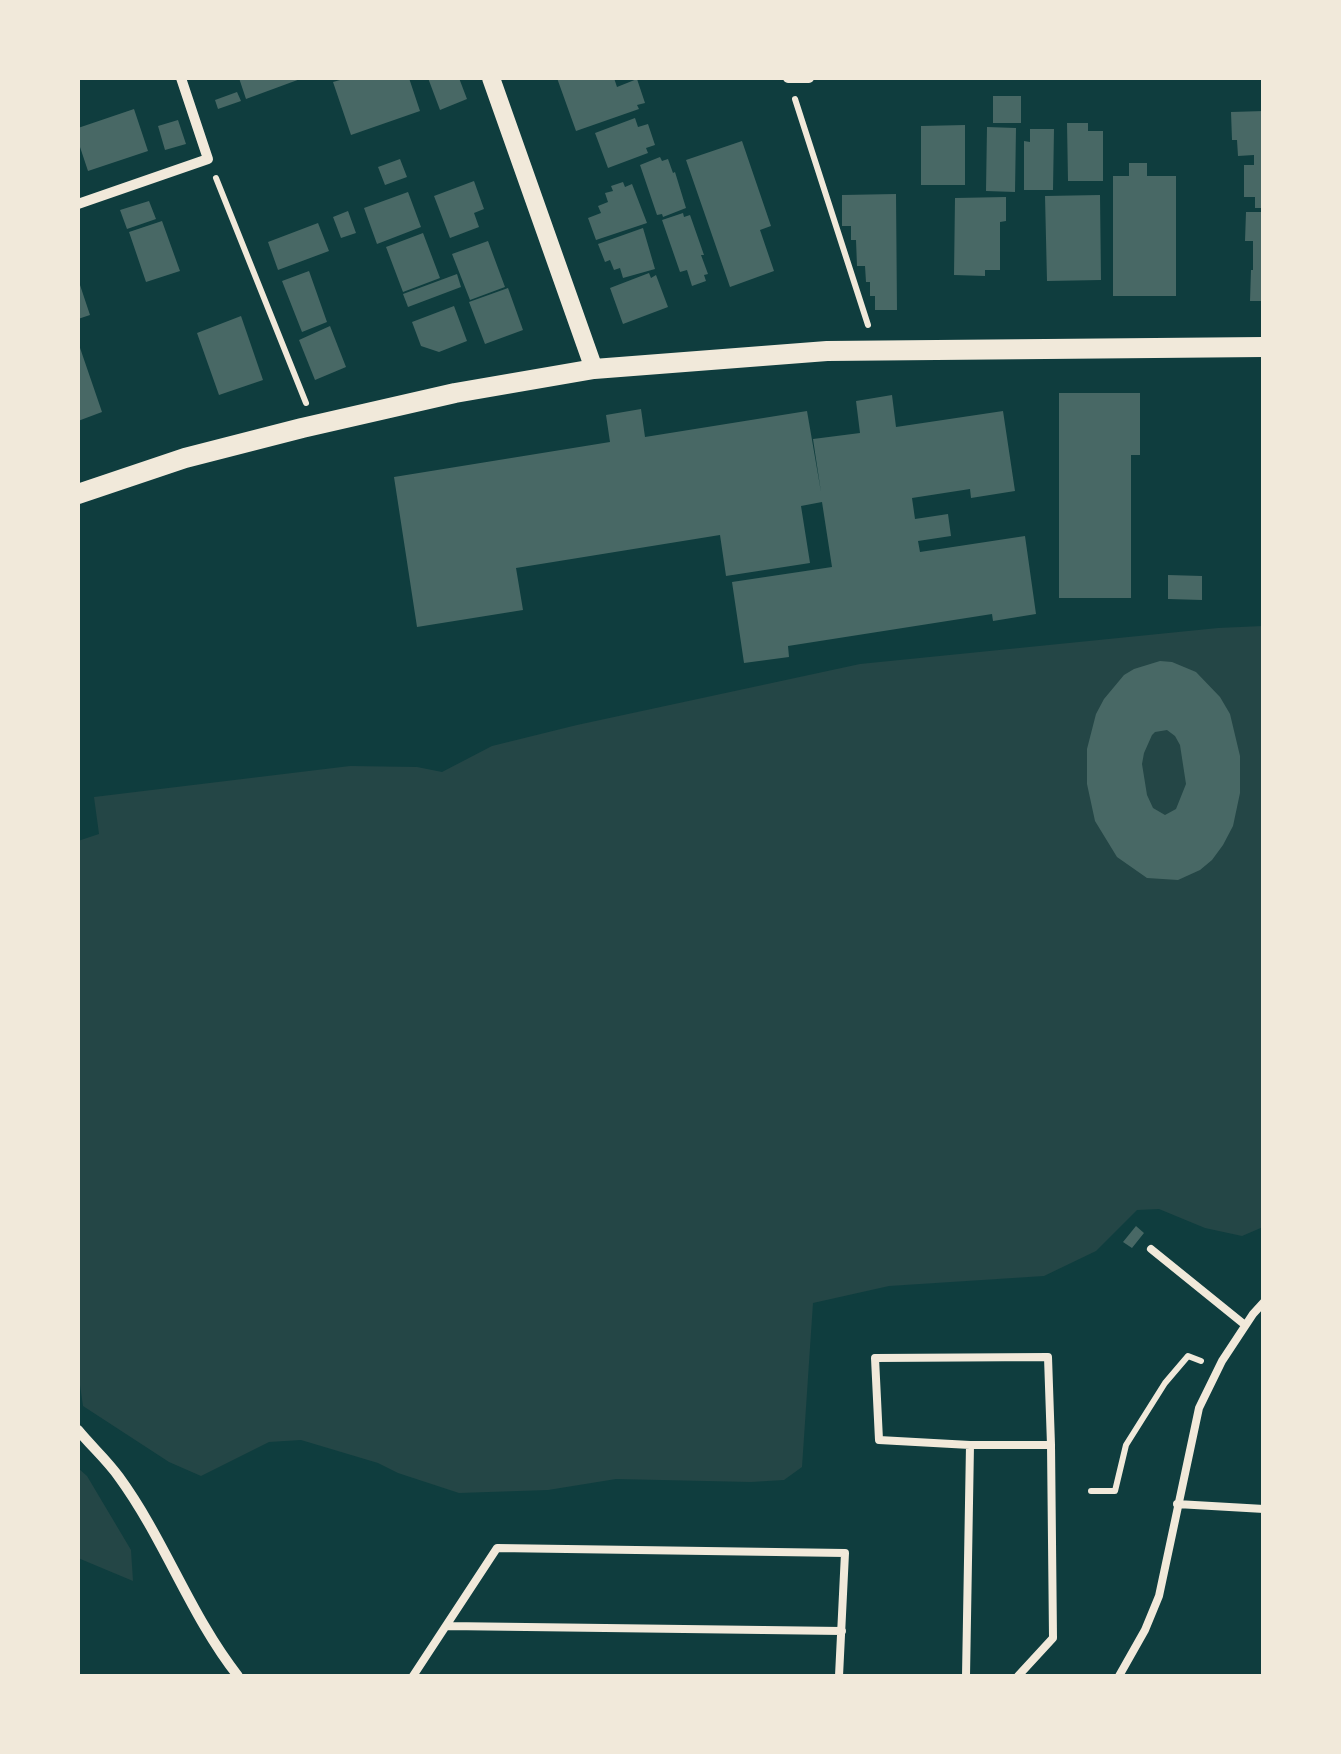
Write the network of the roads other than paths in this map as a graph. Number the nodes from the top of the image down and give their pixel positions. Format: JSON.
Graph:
{"nodes":[{"id":1,"x":181,"y":78,"type":"edge"},
{"id":2,"x":491,"y":78,"type":"edge"},
{"id":3,"x":788,"y":78,"type":"edge"},
{"id":4,"x":809,"y":78,"type":"edge"},
{"id":5,"x":78,"y":204,"type":"edge"},
{"id":6,"x":1264,"y":347,"type":"edge"},
{"id":7,"x":594,"y":368,"type":"junction"},
{"id":8,"x":78,"y":494,"type":"edge"},
{"id":9,"x":1151,"y":1249,"type":"dead end"},
{"id":10,"x":1264,"y":1302,"type":"edge"},
{"id":11,"x":1246,"y":1325,"type":"junction"},
{"id":12,"x":78,"y":1430,"type":"edge"},
{"id":13,"x":970,"y":1445,"type":"junction"},
{"id":14,"x":1051,"y":1445,"type":"junction"},
{"id":15,"x":1178,"y":1504,"type":"junction"},
{"id":16,"x":1264,"y":1509,"type":"edge"},
{"id":17,"x":446,"y":1626,"type":"junction"},
{"id":18,"x":842,"y":1631,"type":"junction"},
{"id":19,"x":238,"y":1676,"type":"edge"},
{"id":20,"x":413,"y":1676,"type":"edge"},
{"id":21,"x":839,"y":1676,"type":"edge"},
{"id":22,"x":966,"y":1676,"type":"edge"},
{"id":23,"x":1018,"y":1676,"type":"edge"},
{"id":24,"x":1119,"y":1676,"type":"edge"}],
"edges":[{"from":1,"to":5,"type":"street"},
{"from":2,"to":7,"type":"street"},
{"from":3,"to":4,"type":"street"},
{"from":6,"to":7,"type":"main road"},
{"from":7,"to":8,"type":"main road"},
{"from":9,"to":11,"type":"lane"},
{"from":10,"to":11,"type":"lane"},
{"from":11,"to":15,"type":"lane"},
{"from":12,"to":19,"type":"street"},
{"from":13,"to":14,"type":"lane"},
{"from":13,"to":14,"type":"lane"},
{"from":13,"to":22,"type":"lane"},
{"from":14,"to":23,"type":"lane"},
{"from":15,"to":16,"type":"lane"},
{"from":15,"to":24,"type":"lane"},
{"from":17,"to":18,"type":"lane"},
{"from":17,"to":18,"type":"lane"},
{"from":17,"to":20,"type":"lane"},
{"from":18,"to":21,"type":"lane"}]}
